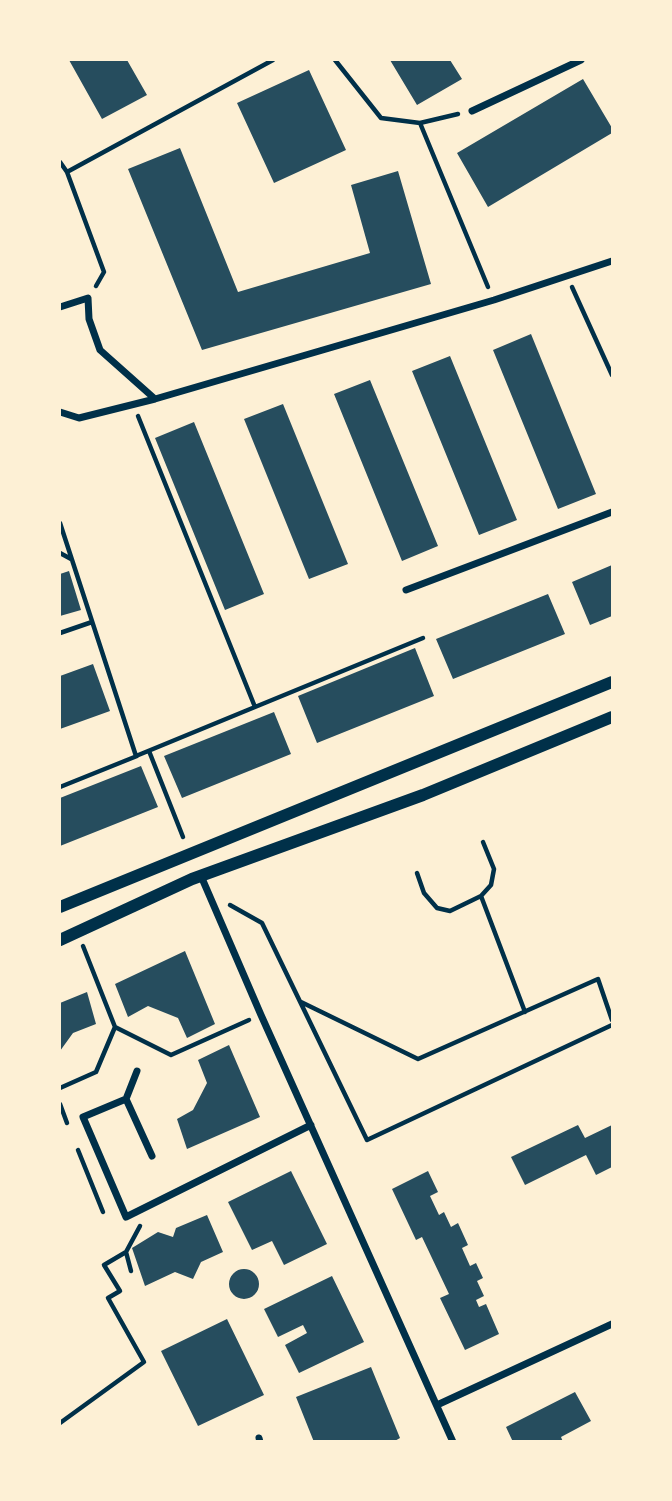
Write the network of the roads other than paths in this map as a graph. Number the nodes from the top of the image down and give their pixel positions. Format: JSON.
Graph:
{"nodes":[{"id":1,"x":581,"y":60,"type":"edge"},
{"id":2,"x":472,"y":111,"type":"road end"},
{"id":3,"x":612,"y":261,"type":"edge"},
{"id":4,"x":60,"y":307,"type":"edge"},
{"id":5,"x":155,"y":399,"type":"junction"},
{"id":6,"x":60,"y":412,"type":"edge"},
{"id":7,"x":612,"y":512,"type":"edge"},
{"id":8,"x":406,"y":590,"type":"dead end"},
{"id":9,"x":612,"y":682,"type":"edge"},
{"id":10,"x":612,"y":717,"type":"edge"},
{"id":11,"x":201,"y":876,"type":"junction"},
{"id":12,"x":60,"y":907,"type":"edge"},
{"id":13,"x":60,"y":940,"type":"edge"},
{"id":14,"x":137,"y":1071,"type":"dead end"},
{"id":15,"x":126,"y":1099,"type":"junction"},
{"id":16,"x":311,"y":1125,"type":"junction"},
{"id":17,"x":152,"y":1156,"type":"dead end"},
{"id":18,"x":612,"y":1324,"type":"edge"},
{"id":19,"x":437,"y":1405,"type":"junction"},
{"id":20,"x":453,"y":1441,"type":"edge"}],
"edges":[{"from":1,"to":2,"type":"street"},
{"from":3,"to":5,"type":"street"},
{"from":4,"to":5,"type":"street"},
{"from":5,"to":6,"type":"street"},
{"from":7,"to":8,"type":"street"},
{"from":9,"to":12,"type":"street"},
{"from":10,"to":11,"type":"street"},
{"from":11,"to":13,"type":"street"},
{"from":11,"to":16,"type":"street"},
{"from":14,"to":15,"type":"street"},
{"from":15,"to":16,"type":"street"},
{"from":15,"to":17,"type":"street"},
{"from":16,"to":19,"type":"street"},
{"from":18,"to":19,"type":"street"},
{"from":19,"to":20,"type":"street"}]}
